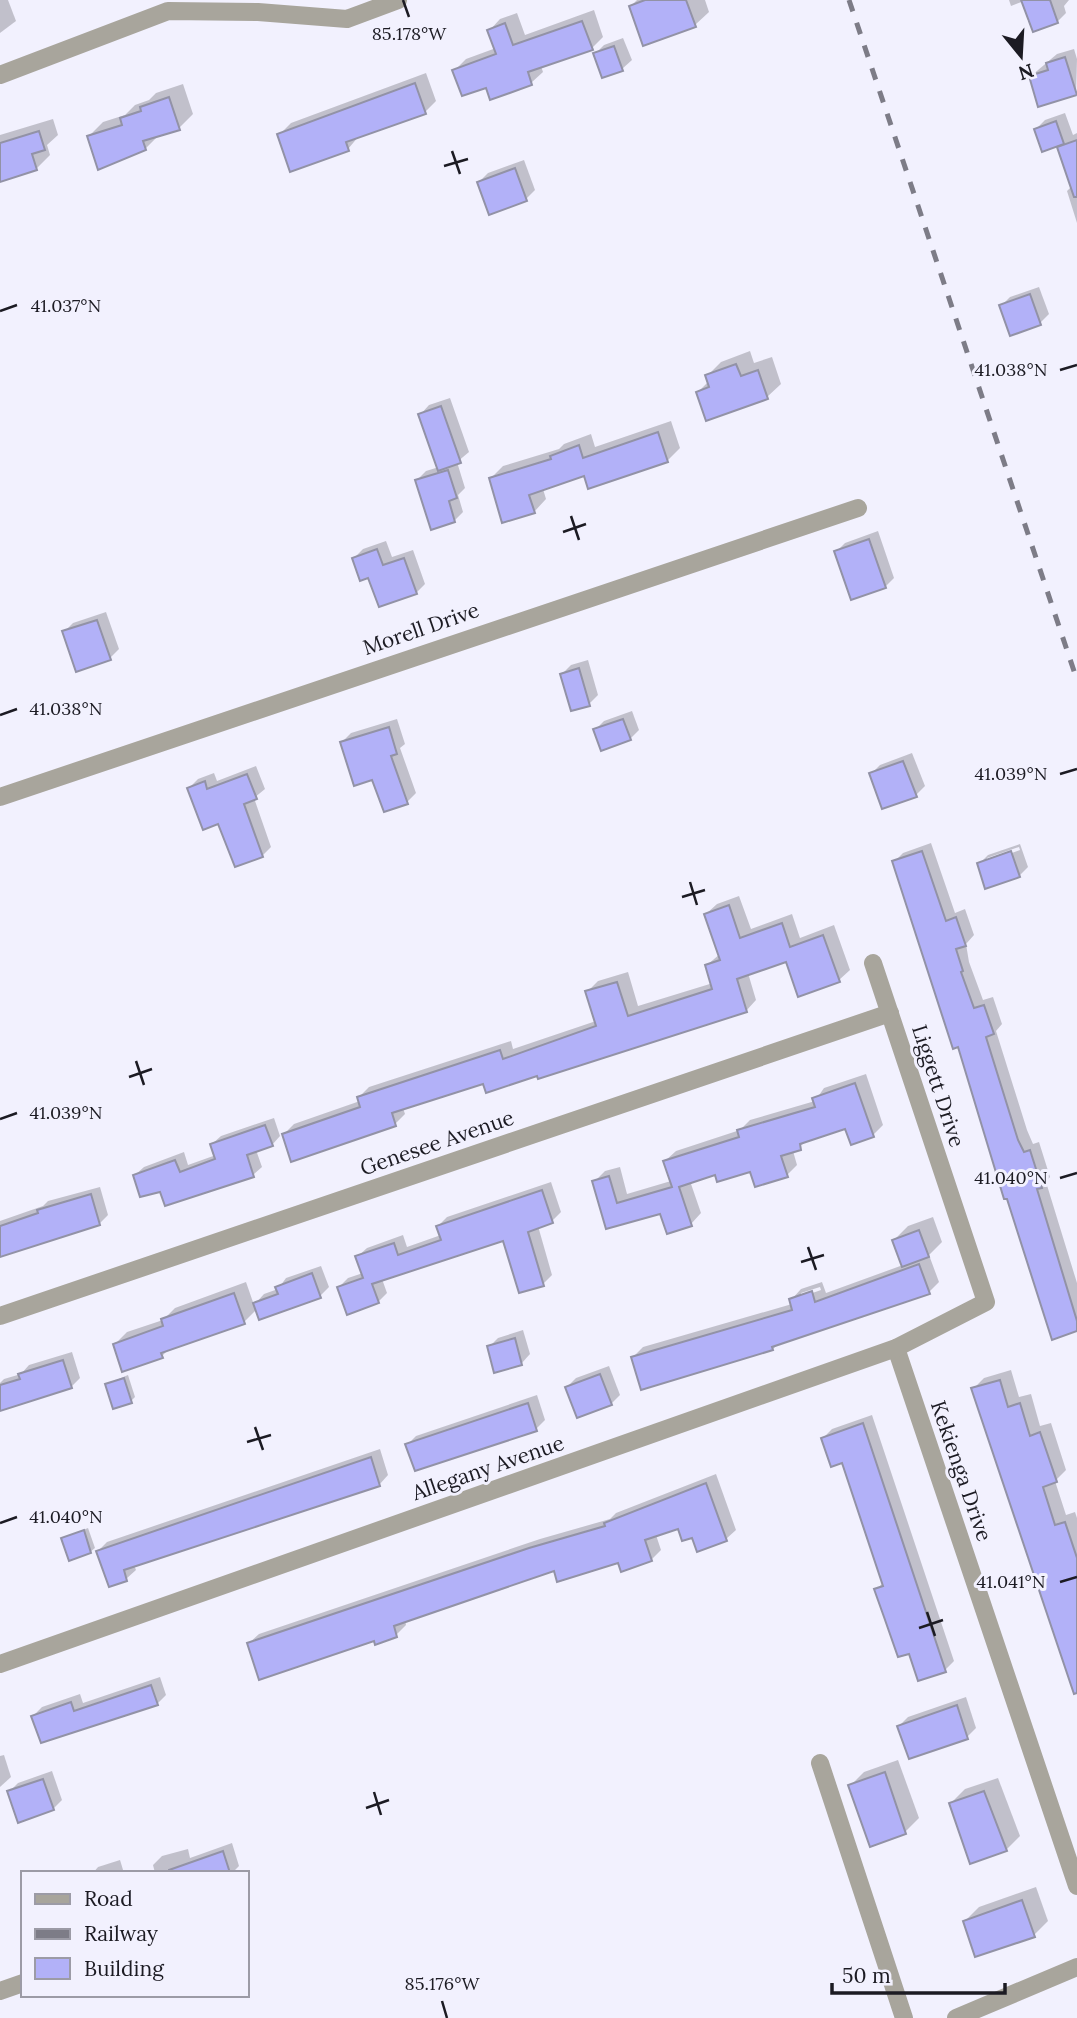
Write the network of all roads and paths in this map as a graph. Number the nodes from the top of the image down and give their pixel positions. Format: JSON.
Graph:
{"nodes":[{"id":1,"x":398,"y":0,"type":"edge"},
{"id":2,"x":0,"y":75,"type":"edge"},
{"id":3,"x":858,"y":508,"type":"dead end"},
{"id":4,"x":0,"y":797,"type":"edge"},
{"id":5,"x":873,"y":963,"type":"dead end"},
{"id":6,"x":890,"y":1013,"type":"junction"},
{"id":7,"x":986,"y":1302,"type":"joint"},
{"id":8,"x":0,"y":1316,"type":"edge"},
{"id":9,"x":896,"y":1348,"type":"junction"},
{"id":10,"x":0,"y":1664,"type":"edge"},
{"id":11,"x":820,"y":1763,"type":"dead end"},
{"id":12,"x":1077,"y":1886,"type":"edge"},
{"id":13,"x":1077,"y":1967,"type":"edge"},
{"id":14,"x":21,"y":1984,"type":"edge"},
{"id":15,"x":0,"y":1991,"type":"edge"},
{"id":16,"x":904,"y":2018,"type":"edge"},
{"id":17,"x":956,"y":2018,"type":"edge"}],
"edges":[{"from":1,"to":2,"type":"street"},
{"from":3,"to":4,"type":"street","name":"Morell Drive"},
{"from":5,"to":6,"type":"street","name":"Liggett Drive"},
{"from":6,"to":7,"type":"street","name":"Liggett Drive"},
{"from":6,"to":8,"type":"street","name":"Genesee Avenue"},
{"from":7,"to":9,"type":"street","name":"Allegany Avenue"},
{"from":9,"to":10,"type":"street","name":"Allegany Avenue"},
{"from":9,"to":12,"type":"street","name":"Kekienga Drive"},
{"from":11,"to":16,"type":"street"},
{"from":13,"to":17,"type":"street"},
{"from":14,"to":15,"type":"street"}]}
